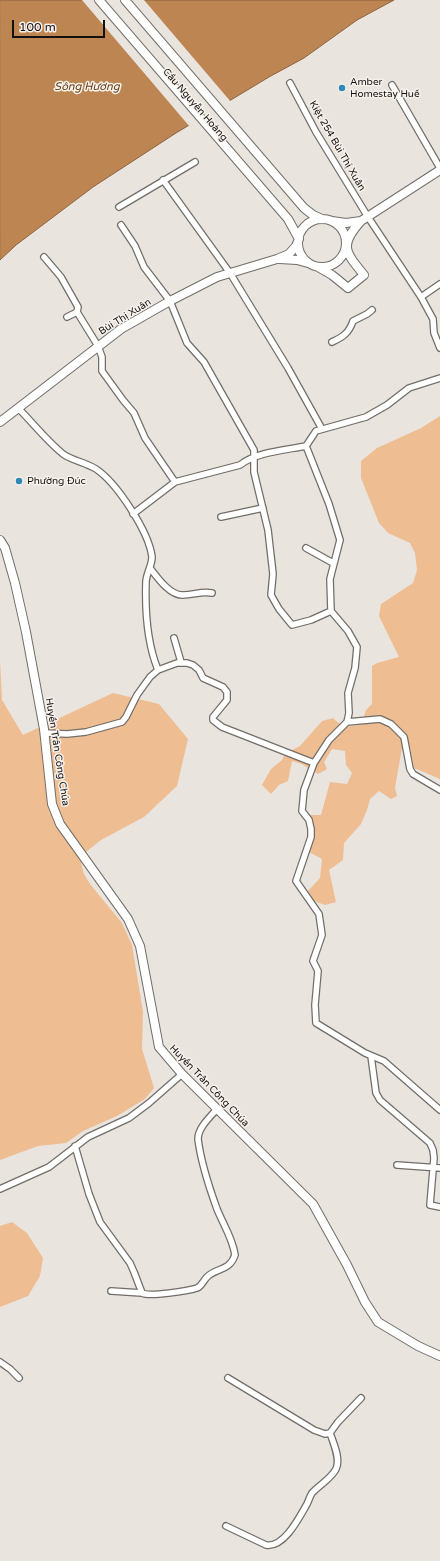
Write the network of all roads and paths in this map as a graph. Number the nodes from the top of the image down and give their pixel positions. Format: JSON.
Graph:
{"nodes":[{"id":1,"x":92,"y":0,"type":"edge"},
{"id":2,"x":99,"y":0,"type":"edge"},
{"id":3,"x":125,"y":0,"type":"edge"},
{"id":4,"x":132,"y":0,"type":"edge"},
{"id":5,"x":290,"y":83,"type":"dead end"},
{"id":6,"x":392,"y":85,"type":"dead end"},
{"id":7,"x":253,"y":144,"type":"junction"},
{"id":8,"x":232,"y":159,"type":"junction"},
{"id":9,"x":195,"y":162,"type":"dead end"},
{"id":10,"x":440,"y":169,"type":"edge"},
{"id":11,"x":163,"y":180,"type":"junction"},
{"id":12,"x":119,"y":207,"type":"dead end"},
{"id":13,"x":364,"y":219,"type":"junction"},
{"id":14,"x":326,"y":220,"type":"junction"},
{"id":15,"x":121,"y":225,"type":"dead end"},
{"id":16,"x":299,"y":239,"type":"junction"},
{"id":17,"x":346,"y":246,"type":"junction"},
{"id":18,"x":44,"y":257,"type":"dead end"},
{"id":19,"x":277,"y":259,"type":"junction"},
{"id":20,"x":314,"y":265,"type":"junction"},
{"id":21,"x":230,"y":273,"type":"junction"},
{"id":22,"x":440,"y":284,"type":"edge"},
{"id":23,"x":421,"y":297,"type":"junction"},
{"id":24,"x":170,"y":301,"type":"junction"},
{"id":25,"x":372,"y":310,"type":"dead end"},
{"id":26,"x":77,"y":312,"type":"junction"},
{"id":27,"x":67,"y":317,"type":"dead end"},
{"id":28,"x":332,"y":342,"type":"dead end"},
{"id":29,"x":98,"y":346,"type":"junction"},
{"id":30,"x":440,"y":348,"type":"edge"},
{"id":31,"x":440,"y":378,"type":"edge"},
{"id":32,"x":18,"y":408,"type":"junction"},
{"id":33,"x":0,"y":422,"type":"edge"},
{"id":34,"x":322,"y":429,"type":"junction"},
{"id":35,"x":306,"y":446,"type":"junction"},
{"id":36,"x":253,"y":458,"type":"junction"},
{"id":37,"x":175,"y":482,"type":"junction"},
{"id":38,"x":263,"y":508,"type":"junction"},
{"id":39,"x":133,"y":514,"type":"junction"},
{"id":40,"x":222,"y":517,"type":"dead end"},
{"id":41,"x":0,"y":540,"type":"edge"},
{"id":42,"x":306,"y":548,"type":"dead end"},
{"id":43,"x":333,"y":563,"type":"junction"},
{"id":44,"x":150,"y":568,"type":"junction"},
{"id":45,"x":212,"y":593,"type":"dead end"},
{"id":46,"x":331,"y":611,"type":"junction"},
{"id":47,"x":174,"y":638,"type":"dead end"},
{"id":48,"x":181,"y":662,"type":"junction"},
{"id":49,"x":158,"y":670,"type":"junction"},
{"id":50,"x":347,"y":722,"type":"junction"},
{"id":51,"x":45,"y":733,"type":"junction"},
{"id":52,"x":314,"y":763,"type":"junction"},
{"id":53,"x":440,"y":790,"type":"edge"},
{"id":54,"x":371,"y":1056,"type":"junction"},
{"id":55,"x":182,"y":1074,"type":"junction"},
{"id":56,"x":217,"y":1109,"type":"junction"},
{"id":57,"x":440,"y":1110,"type":"edge"},
{"id":58,"x":75,"y":1146,"type":"junction"},
{"id":59,"x":397,"y":1165,"type":"dead end"},
{"id":60,"x":433,"y":1167,"type":"junction"},
{"id":61,"x":440,"y":1168,"type":"edge"},
{"id":62,"x":0,"y":1189,"type":"edge"},
{"id":63,"x":440,"y":1208,"type":"edge"},
{"id":64,"x":112,"y":1291,"type":"dead end"},
{"id":65,"x":142,"y":1293,"type":"junction"},
{"id":66,"x":440,"y":1356,"type":"edge"},
{"id":67,"x":0,"y":1362,"type":"edge"},
{"id":68,"x":19,"y":1378,"type":"dead end"},
{"id":69,"x":228,"y":1378,"type":"dead end"},
{"id":70,"x":360,"y":1398,"type":"dead end"},
{"id":71,"x":330,"y":1433,"type":"junction"},
{"id":72,"x":226,"y":1526,"type":"dead end"}],
"edges":[{"from":1,"to":8,"type":"street","name":"Cầu Nguyễn Hoàng"},
{"from":2,"to":8,"type":"street","name":"Cầu Nguyễn Hoàng"},
{"from":3,"to":7,"type":"street","name":"Cầu Nguyễn Hoàng"},
{"from":4,"to":7,"type":"street","name":"Cầu Nguyễn Hoàng"},
{"from":5,"to":13,"type":"street","name":"Kiệt 254 Bùi Thị Xuân"},
{"from":6,"to":10,"type":"street"},
{"from":7,"to":14,"type":"street","name":"Cầu Nguyễn Hoàng"},
{"from":8,"to":16,"type":"street","name":"Cầu Nguyễn Hoàng"},
{"from":9,"to":11,"type":"street"},
{"from":10,"to":13,"type":"street"},
{"from":11,"to":12,"type":"street"},
{"from":11,"to":21,"type":"street"},
{"from":13,"to":14,"type":"street"},
{"from":13,"to":17,"type":"street"},
{"from":13,"to":23,"type":"street","name":"Kiệt 254 Bùi Thị Xuân"},
{"from":14,"to":16,"type":"street"},
{"from":14,"to":17,"type":"street"},
{"from":15,"to":24,"type":"street"},
{"from":16,"to":19,"type":"street"},
{"from":16,"to":20,"type":"street"},
{"from":17,"to":20,"type":"street"},
{"from":17,"to":20,"type":"street"},
{"from":18,"to":26,"type":"street"},
{"from":19,"to":20,"type":"street"},
{"from":19,"to":21,"type":"street","name":"Bùi Thị Xuân"},
{"from":21,"to":24,"type":"street","name":"Bùi Thị Xuân"},
{"from":21,"to":34,"type":"street"},
{"from":22,"to":23,"type":"street"},
{"from":23,"to":30,"type":"street","name":"Kiệt 254 Bùi Thị Xuân"},
{"from":24,"to":29,"type":"street","name":"Bùi Thị Xuân"},
{"from":24,"to":36,"type":"street"},
{"from":25,"to":28,"type":"street"},
{"from":26,"to":27,"type":"street"},
{"from":26,"to":29,"type":"street"},
{"from":29,"to":32,"type":"street","name":"Bùi Thị Xuân"},
{"from":29,"to":37,"type":"street"},
{"from":31,"to":34,"type":"street"},
{"from":32,"to":33,"type":"street","name":"Bùi Thị Xuân"},
{"from":32,"to":39,"type":"street"},
{"from":34,"to":35,"type":"street"},
{"from":35,"to":36,"type":"street"},
{"from":35,"to":43,"type":"street"},
{"from":36,"to":37,"type":"street"},
{"from":36,"to":38,"type":"street"},
{"from":37,"to":39,"type":"street"},
{"from":38,"to":40,"type":"street"},
{"from":38,"to":46,"type":"street"},
{"from":39,"to":44,"type":"street"},
{"from":41,"to":51,"type":"street","name":"Huyền Trân Công Chúa"},
{"from":42,"to":43,"type":"street"},
{"from":43,"to":46,"type":"street"},
{"from":44,"to":45,"type":"street"},
{"from":44,"to":49,"type":"street"},
{"from":46,"to":50,"type":"street"},
{"from":47,"to":48,"type":"street"},
{"from":48,"to":49,"type":"street"},
{"from":48,"to":52,"type":"street"},
{"from":49,"to":51,"type":"street"},
{"from":50,"to":52,"type":"street"},
{"from":50,"to":53,"type":"street"},
{"from":51,"to":55,"type":"street","name":"Huyền Trân Công Chúa"},
{"from":52,"to":54,"type":"street"},
{"from":54,"to":57,"type":"street"},
{"from":54,"to":60,"type":"street"},
{"from":55,"to":56,"type":"street","name":"Huyền Trân Công Chúa"},
{"from":55,"to":58,"type":"street"},
{"from":56,"to":65,"type":"street"},
{"from":56,"to":66,"type":"street","name":"Huyền Trân Công Chúa"},
{"from":58,"to":62,"type":"street"},
{"from":58,"to":65,"type":"street"},
{"from":59,"to":60,"type":"street"},
{"from":60,"to":61,"type":"street"},
{"from":60,"to":63,"type":"street"},
{"from":64,"to":65,"type":"street"},
{"from":67,"to":68,"type":"street"},
{"from":69,"to":71,"type":"street"},
{"from":70,"to":71,"type":"street"},
{"from":71,"to":72,"type":"street"}]}
